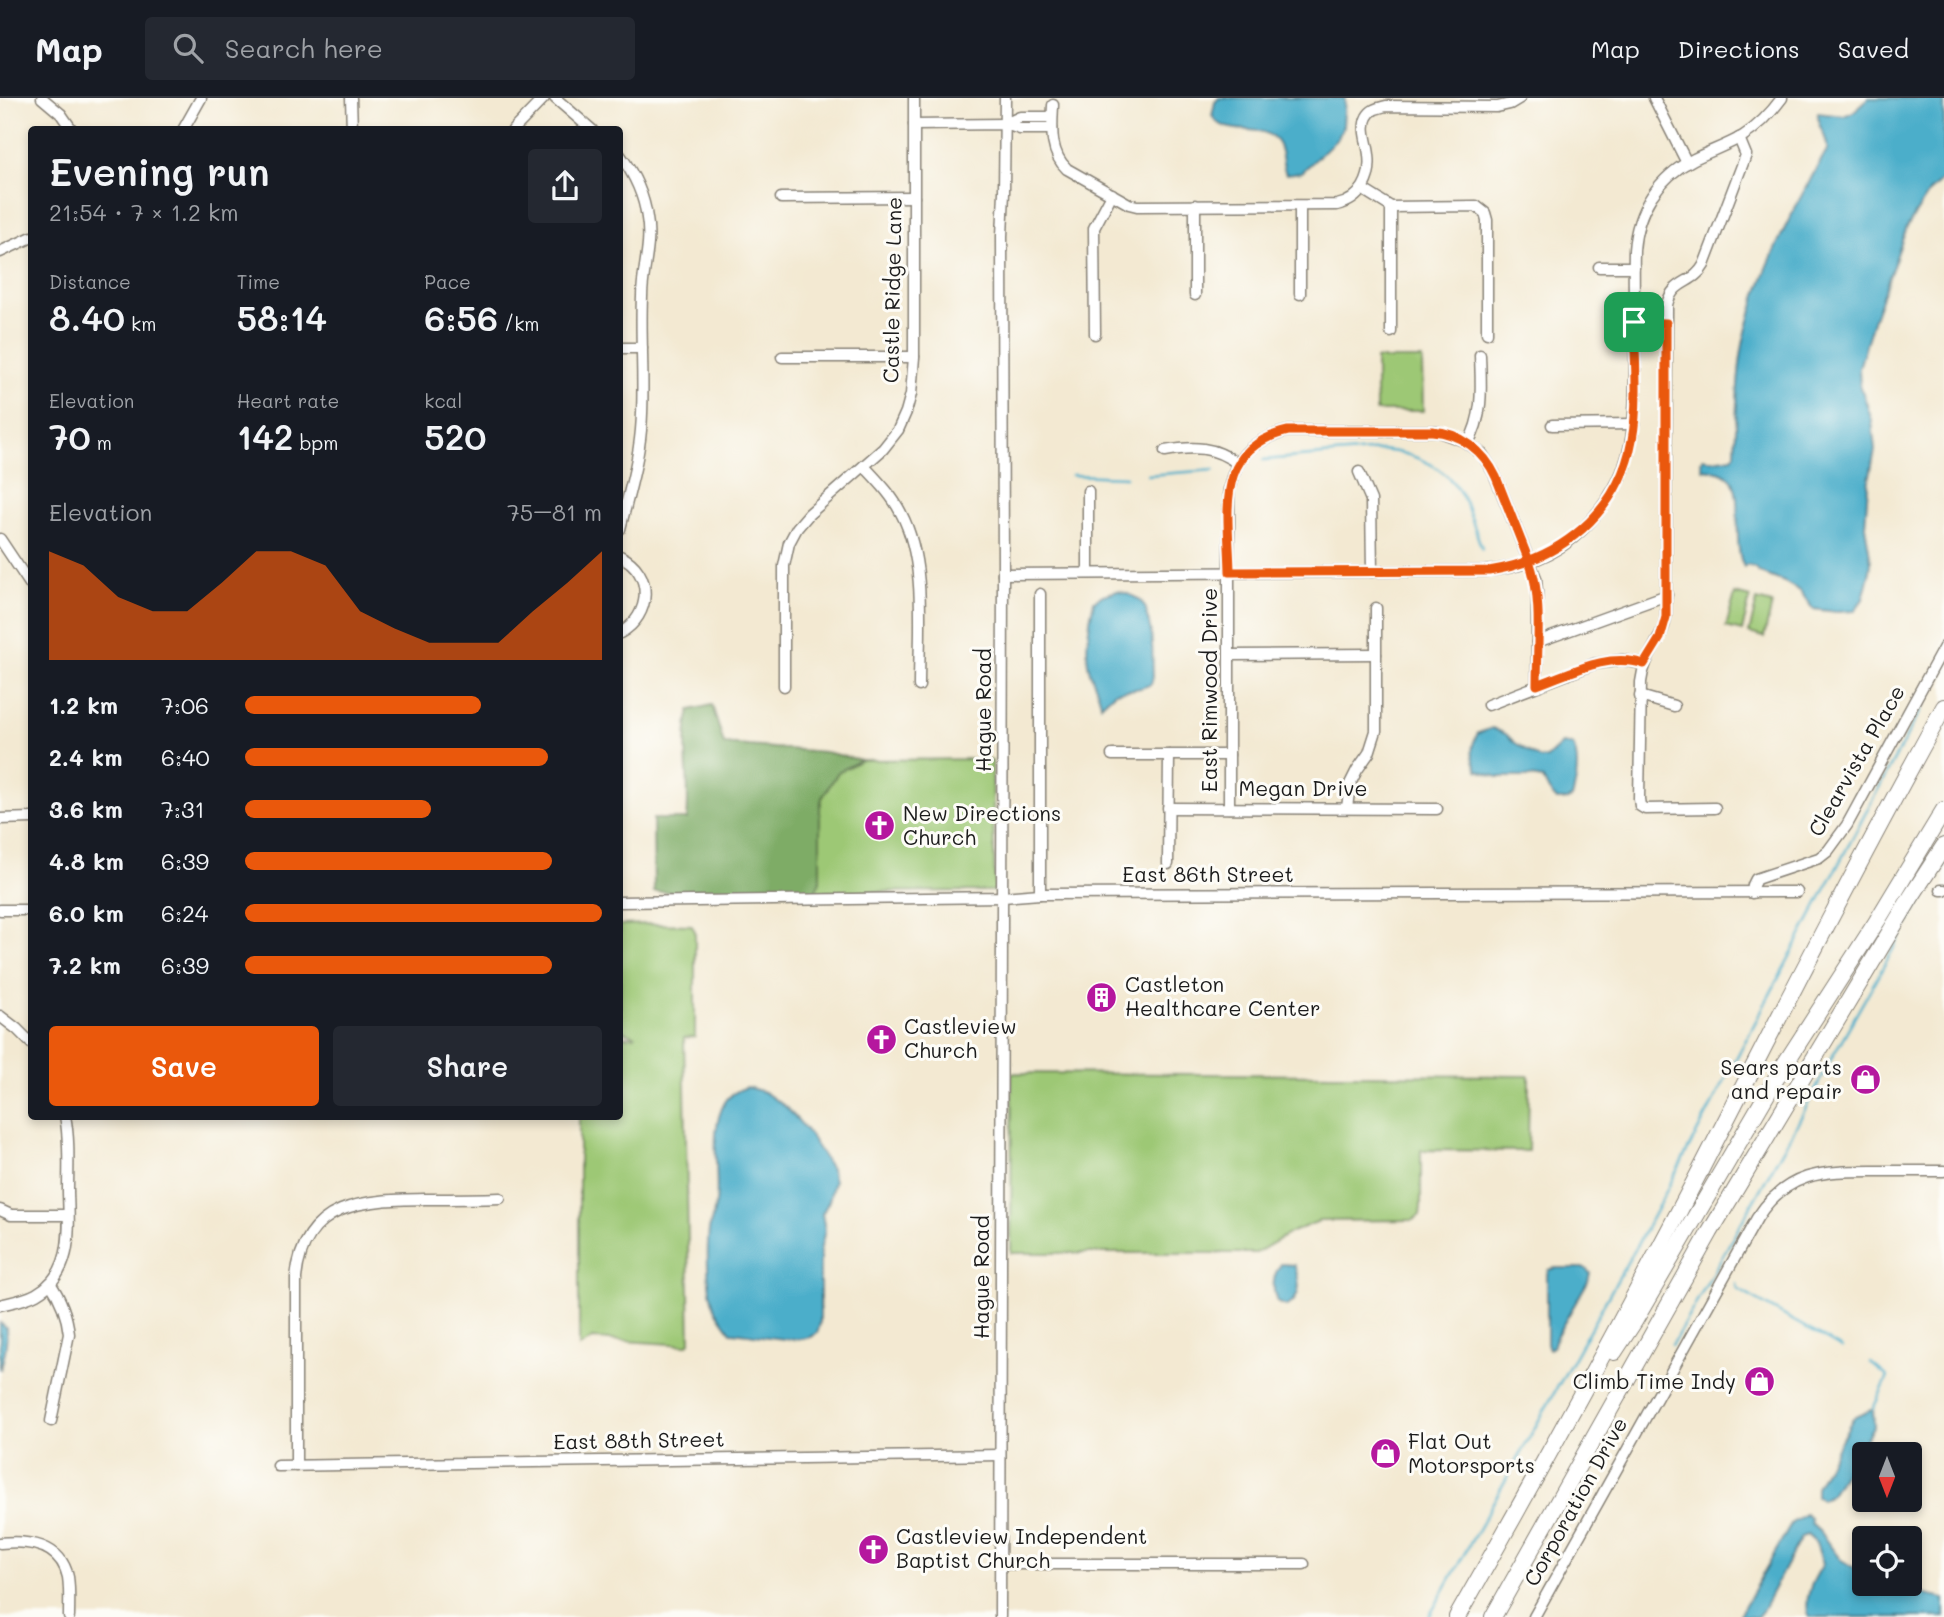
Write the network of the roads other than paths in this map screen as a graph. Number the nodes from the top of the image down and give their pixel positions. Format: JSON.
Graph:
{"nodes":[{"id":1,"x":41,"y":98,"type":"edge"},
{"id":2,"x":201,"y":98,"type":"edge"},
{"id":3,"x":351,"y":98,"type":"edge"},
{"id":4,"x":544,"y":98,"type":"edge"},
{"id":5,"x":555,"y":98,"type":"edge"},
{"id":6,"x":914,"y":98,"type":"edge"},
{"id":7,"x":1004,"y":98,"type":"edge"},
{"id":8,"x":1520,"y":98,"type":"edge"},
{"id":9,"x":1654,"y":98,"type":"edge"},
{"id":10,"x":1782,"y":98,"type":"edge"},
{"id":11,"x":1005,"y":124,"type":"junction"},
{"id":12,"x":914,"y":125,"type":"junction"},
{"id":13,"x":69,"y":126,"type":"edge"},
{"id":14,"x":185,"y":126,"type":"edge"},
{"id":15,"x":352,"y":126,"type":"edge"},
{"id":16,"x":517,"y":126,"type":"edge"},
{"id":17,"x":587,"y":126,"type":"edge"},
{"id":18,"x":1052,"y":129,"type":"junction"},
{"id":19,"x":1739,"y":138,"type":"junction"},
{"id":20,"x":623,"y":160,"type":"edge"},
{"id":21,"x":1687,"y":163,"type":"junction"},
{"id":22,"x":1362,"y":190,"type":"junction"},
{"id":23,"x":1112,"y":194,"type":"junction"},
{"id":24,"x":914,"y":197,"type":"junction"},
{"id":25,"x":781,"y":198,"type":"dead end"},
{"id":26,"x":1195,"y":205,"type":"junction"},
{"id":27,"x":1300,"y":206,"type":"junction"},
{"id":28,"x":1391,"y":207,"type":"junction"},
{"id":29,"x":28,"y":239,"type":"edge"},
{"id":30,"x":0,"y":252,"type":"edge"},
{"id":31,"x":1599,"y":267,"type":"dead end"},
{"id":32,"x":1634,"y":267,"type":"junction"},
{"id":33,"x":1195,"y":295,"type":"dead end"},
{"id":34,"x":1300,"y":295,"type":"dead end"},
{"id":35,"x":1634,"y":322,"type":"junction"},
{"id":36,"x":1666,"y":323,"type":"junction"},
{"id":37,"x":1391,"y":332,"type":"dead end"},
{"id":38,"x":1487,"y":333,"type":"dead end"},
{"id":39,"x":1094,"y":334,"type":"dead end"},
{"id":40,"x":1635,"y":337,"type":"junction"},
{"id":41,"x":1666,"y":337,"type":"junction"},
{"id":42,"x":623,"y":348,"type":"edge"},
{"id":43,"x":642,"y":348,"type":"junction"},
{"id":44,"x":1480,"y":355,"type":"dead end"},
{"id":45,"x":782,"y":357,"type":"dead end"},
{"id":46,"x":914,"y":357,"type":"junction"},
{"id":47,"x":1634,"y":424,"type":"junction"},
{"id":48,"x":1552,"y":425,"type":"dead end"},
{"id":49,"x":1468,"y":443,"type":"junction"},
{"id":50,"x":1165,"y":451,"type":"dead end"},
{"id":51,"x":1238,"y":464,"type":"junction"},
{"id":52,"x":864,"y":466,"type":"junction"},
{"id":53,"x":1359,"y":472,"type":"dead end"},
{"id":54,"x":1088,"y":491,"type":"dead end"},
{"id":55,"x":623,"y":517,"type":"edge"},
{"id":56,"x":0,"y":539,"type":"edge"},
{"id":57,"x":623,"y":558,"type":"edge"},
{"id":58,"x":1529,"y":561,"type":"junction"},
{"id":59,"x":1230,"y":572,"type":"junction"},
{"id":60,"x":1372,"y":572,"type":"junction"},
{"id":61,"x":1087,"y":573,"type":"junction"},
{"id":62,"x":1003,"y":574,"type":"junction"},
{"id":63,"x":28,"y":581,"type":"edge"},
{"id":64,"x":1040,"y":594,"type":"dead end"},
{"id":65,"x":1667,"y":595,"type":"junction"},
{"id":66,"x":1376,"y":608,"type":"dead end"},
{"id":67,"x":623,"y":632,"type":"edge"},
{"id":68,"x":1537,"y":642,"type":"junction"},
{"id":69,"x":1944,"y":647,"type":"edge"},
{"id":70,"x":1376,"y":654,"type":"junction"},
{"id":71,"x":1230,"y":655,"type":"junction"},
{"id":72,"x":1644,"y":664,"type":"junction"},
{"id":73,"x":1537,"y":685,"type":"junction"},
{"id":74,"x":783,"y":686,"type":"dead end"},
{"id":75,"x":919,"y":686,"type":"dead end"},
{"id":76,"x":1640,"y":696,"type":"junction"},
{"id":77,"x":1488,"y":705,"type":"dead end"},
{"id":78,"x":1674,"y":706,"type":"dead end"},
{"id":79,"x":1944,"y":707,"type":"edge"},
{"id":80,"x":1112,"y":755,"type":"dead end"},
{"id":81,"x":1169,"y":755,"type":"junction"},
{"id":82,"x":1229,"y":755,"type":"junction"},
{"id":83,"x":1715,"y":807,"type":"dead end"},
{"id":84,"x":1168,"y":808,"type":"junction"},
{"id":85,"x":1229,"y":808,"type":"junction"},
{"id":86,"x":1347,"y":808,"type":"junction"},
{"id":87,"x":1437,"y":809,"type":"dead end"},
{"id":88,"x":1944,"y":810,"type":"edge"},
{"id":89,"x":28,"y":818,"type":"edge"},
{"id":90,"x":0,"y":819,"type":"edge"},
{"id":91,"x":1944,"y":846,"type":"edge"},
{"id":92,"x":1168,"y":864,"type":"dead end"},
{"id":93,"x":1797,"y":892,"type":"dead end"},
{"id":94,"x":1752,"y":893,"type":"junction"},
{"id":95,"x":1040,"y":894,"type":"junction"},
{"id":96,"x":1003,"y":897,"type":"junction"},
{"id":97,"x":623,"y":902,"type":"edge"},
{"id":98,"x":28,"y":909,"type":"edge"},
{"id":99,"x":0,"y":910,"type":"edge"},
{"id":100,"x":0,"y":1016,"type":"edge"},
{"id":101,"x":28,"y":1035,"type":"edge"},
{"id":102,"x":65,"y":1120,"type":"edge"},
{"id":103,"x":1944,"y":1171,"type":"edge"},
{"id":104,"x":500,"y":1198,"type":"dead end"},
{"id":105,"x":0,"y":1210,"type":"edge"},
{"id":106,"x":68,"y":1215,"type":"junction"},
{"id":107,"x":50,"y":1283,"type":"junction"},
{"id":108,"x":0,"y":1305,"type":"edge"},
{"id":109,"x":51,"y":1421,"type":"dead end"},
{"id":110,"x":1556,"y":1442,"type":"junction"},
{"id":111,"x":1000,"y":1455,"type":"junction"},
{"id":112,"x":278,"y":1466,"type":"dead end"},
{"id":113,"x":296,"y":1466,"type":"junction"},
{"id":114,"x":0,"y":1543,"type":"edge"},
{"id":115,"x":1000,"y":1564,"type":"junction"},
{"id":116,"x":1304,"y":1564,"type":"dead end"},
{"id":117,"x":69,"y":1617,"type":"edge"},
{"id":118,"x":1000,"y":1617,"type":"edge"},
{"id":119,"x":1457,"y":1617,"type":"edge"},
{"id":120,"x":1493,"y":1617,"type":"edge"},
{"id":121,"x":1534,"y":1617,"type":"edge"}],
"edges":[{"from":1,"to":13,"type":"street"},
{"from":2,"to":14,"type":"street"},
{"from":3,"to":15,"type":"street"},
{"from":4,"to":16,"type":"street"},
{"from":5,"to":17,"type":"street"},
{"from":6,"to":12,"type":"street","name":"Castle Ridge Lane"},
{"from":7,"to":11,"type":"street","name":"Hague Road"},
{"from":8,"to":22,"type":"street"},
{"from":9,"to":21,"type":"street"},
{"from":10,"to":19,"type":"street"},
{"from":11,"to":12,"type":"street"},
{"from":11,"to":18,"type":"street"},
{"from":11,"to":18,"type":"street"},
{"from":11,"to":62,"type":"street","name":"Hague Road"},
{"from":12,"to":24,"type":"street","name":"Castle Ridge Lane"},
{"from":18,"to":23,"type":"street"},
{"from":19,"to":21,"type":"street"},
{"from":19,"to":36,"type":"street"},
{"from":20,"to":43,"type":"street"},
{"from":21,"to":32,"type":"street"},
{"from":22,"to":27,"type":"street"},
{"from":22,"to":28,"type":"street"},
{"from":23,"to":26,"type":"street"},
{"from":23,"to":39,"type":"street"},
{"from":24,"to":25,"type":"street"},
{"from":24,"to":46,"type":"street","name":"Castle Ridge Lane"},
{"from":26,"to":27,"type":"street"},
{"from":26,"to":33,"type":"street"},
{"from":27,"to":34,"type":"street"},
{"from":28,"to":37,"type":"street"},
{"from":28,"to":38,"type":"street"},
{"from":29,"to":30,"type":"street"},
{"from":31,"to":32,"type":"street"},
{"from":32,"to":35,"type":"street"},
{"from":35,"to":36,"type":"street"},
{"from":35,"to":40,"type":"street"},
{"from":36,"to":41,"type":"street"},
{"from":40,"to":41,"type":"street"},
{"from":40,"to":47,"type":"street"},
{"from":41,"to":65,"type":"street"},
{"from":42,"to":43,"type":"street"},
{"from":43,"to":55,"type":"street"},
{"from":44,"to":49,"type":"street"},
{"from":45,"to":46,"type":"street"},
{"from":46,"to":52,"type":"street","name":"Castle Ridge Lane"},
{"from":47,"to":48,"type":"street"},
{"from":47,"to":58,"type":"street"},
{"from":49,"to":51,"type":"street"},
{"from":49,"to":58,"type":"street"},
{"from":50,"to":51,"type":"street"},
{"from":51,"to":59,"type":"street","name":"East Rimwood Drive"},
{"from":52,"to":74,"type":"street","name":"Castle Ridge Lane"},
{"from":52,"to":75,"type":"street"},
{"from":53,"to":60,"type":"street"},
{"from":54,"to":61,"type":"street"},
{"from":56,"to":63,"type":"street"},
{"from":57,"to":67,"type":"street"},
{"from":58,"to":60,"type":"street"},
{"from":58,"to":68,"type":"street"},
{"from":59,"to":60,"type":"street"},
{"from":59,"to":61,"type":"street"},
{"from":59,"to":71,"type":"street","name":"East Rimwood Drive"},
{"from":61,"to":62,"type":"street"},
{"from":62,"to":96,"type":"street","name":"Hague Road"},
{"from":64,"to":95,"type":"street"},
{"from":65,"to":68,"type":"street"},
{"from":65,"to":72,"type":"street"},
{"from":66,"to":70,"type":"street"},
{"from":68,"to":73,"type":"street"},
{"from":69,"to":94,"type":"street","name":"Clearvista Place"},
{"from":70,"to":71,"type":"street"},
{"from":70,"to":86,"type":"street"},
{"from":71,"to":82,"type":"street","name":"East Rimwood Drive"},
{"from":72,"to":73,"type":"street"},
{"from":72,"to":76,"type":"street"},
{"from":73,"to":77,"type":"street"},
{"from":76,"to":78,"type":"street"},
{"from":76,"to":83,"type":"street"},
{"from":79,"to":110,"type":"highway"},
{"from":80,"to":81,"type":"street"},
{"from":81,"to":82,"type":"street"},
{"from":81,"to":84,"type":"street"},
{"from":82,"to":85,"type":"street","name":"East Rimwood Drive"},
{"from":84,"to":85,"type":"street","name":"Megan Drive"},
{"from":84,"to":92,"type":"street"},
{"from":85,"to":86,"type":"street","name":"Megan Drive"},
{"from":86,"to":87,"type":"street","name":"Megan Drive"},
{"from":88,"to":110,"type":"highway"},
{"from":89,"to":90,"type":"street"},
{"from":91,"to":120,"type":"highway"},
{"from":93,"to":94,"type":"street","name":"East 86th Street"},
{"from":94,"to":95,"type":"street","name":"East 86th Street"},
{"from":95,"to":96,"type":"street","name":"East 86th Street"},
{"from":96,"to":97,"type":"street","name":"East 86th Street"},
{"from":96,"to":111,"type":"street","name":"Hague Road"},
{"from":98,"to":99,"type":"street"},
{"from":100,"to":101,"type":"street"},
{"from":102,"to":106,"type":"street"},
{"from":103,"to":121,"type":"street","name":"Corporation Drive"},
{"from":104,"to":113,"type":"street"},
{"from":105,"to":106,"type":"street"},
{"from":106,"to":107,"type":"street"},
{"from":107,"to":108,"type":"street"},
{"from":107,"to":109,"type":"street"},
{"from":110,"to":119,"type":"highway"},
{"from":111,"to":113,"type":"street","name":"East 88th Street"},
{"from":111,"to":115,"type":"street","name":"Hague Road"},
{"from":112,"to":113,"type":"street","name":"East 88th Street"},
{"from":114,"to":117,"type":"street"},
{"from":115,"to":116,"type":"street"},
{"from":115,"to":118,"type":"street","name":"Hague Road"}]}
